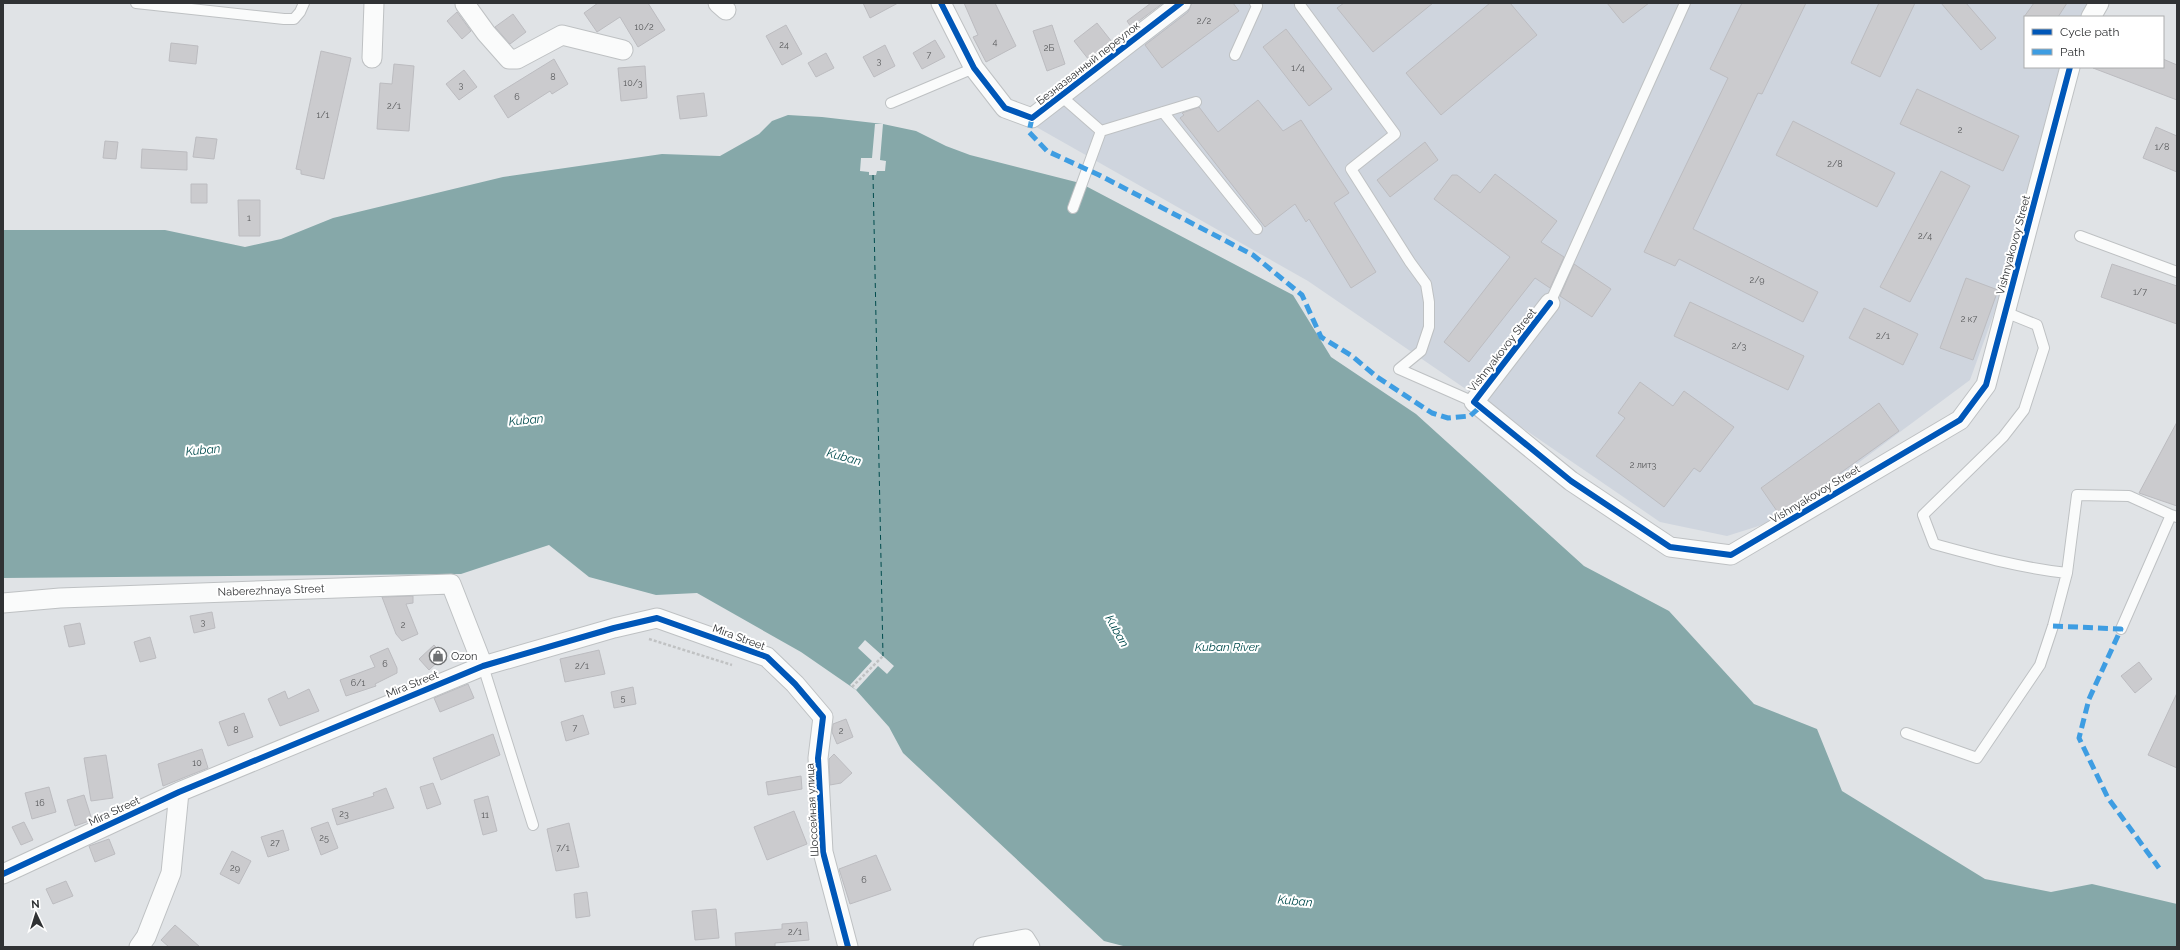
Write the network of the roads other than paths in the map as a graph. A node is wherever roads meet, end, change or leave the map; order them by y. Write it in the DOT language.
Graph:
graph roads {
  1 [pos="136,3"];
  2 [pos="304,3"];
  3 [pos="374,3"];
  4 [pos="465,3"];
  5 [pos="942,3"];
  6 [pos="1181,3"];
  7 [pos="1255,3"];
  8 [pos="1685,3"];
  9 [pos="2099,3"];
  10 [pos="1300,5"];
  11 [pos="2092,16"];
  12 [pos="623,50"];
  13 [pos="1235,55"];
  14 [pos="372,58"];
  15 [pos="974,68"];
  16 [pos="2070,68"];
  17 [pos="1061,96"];
  18 [pos="1196,102"];
  19 [pos="891,103"];
  20 [pos="1163,112"];
  21 [pos="1101,131"];
  22 [pos="1073,208"];
  23 [pos="1257,229"];
  24 [pos="2080,236"];
  25 [pos="2177,272"];
  26 [pos="1550,303"];
  27 [pos="2005,312"];
  28 [pos="1474,402"];
  29 [pos="2174,516"];
  30 [pos="2067,573"];
  31 [pos="3,603"];
  32 [pos="2120,629"];
  33 [pos="483,666"];
  34 [pos="823,717"];
  35 [pos="1906,733"];
  36 [pos="179,792"];
  37 [pos="533,826"];
  38 [pos="3,874"];
  39 [pos="1028,943"];
  40 [pos="139,947"];
  41 [pos="848,947"];
  42 [pos="982,947"];
  1 -- 2 [label="lane"];
  3 -- 14 [label="street"];
  4 -- 12 [label="street"];
  5 -- 15 [label="street, Безназванный переулок"];
  6 -- 17 [label="street, Безназванный переулок"];
  7 -- 13 [label="lane"];
  8 -- 26 [label="lane"];
  9 -- 11 [label="street"];
  10 -- 28 [label="lane"];
  15 -- 17 [label="street, Безназванный переулок"];
  15 -- 19 [label="lane"];
  16 -- 27 [label="street, Vishnyakovoy Street"];
  17 -- 21 [label="lane"];
  18 -- 20 [label="lane"];
  20 -- 21 [label="lane"];
  20 -- 23 [label="lane"];
  21 -- 22 [label="lane"];
  24 -- 25 [label="lane"];
  26 -- 28 [label="street, Vishnyakovoy Street"];
  27 -- 28 [label="street, Vishnyakovoy Street"];
  27 -- 30 [label="lane"];
  29 -- 30 [label="lane"];
  29 -- 32 [label="lane"];
  30 -- 35 [label="lane"];
  31 -- 33 [label="street, Naberezhnaya Street"];
  33 -- 34 [label="street, Mira Street"];
  33 -- 36 [label="street, Mira Street"];
  33 -- 37 [label="lane"];
  34 -- 41 [label="street, Шоссейная улица"];
  36 -- 38 [label="street, Mira Street"];
  36 -- 40 [label="street"];
  39 -- 42 [label="street"];
}
